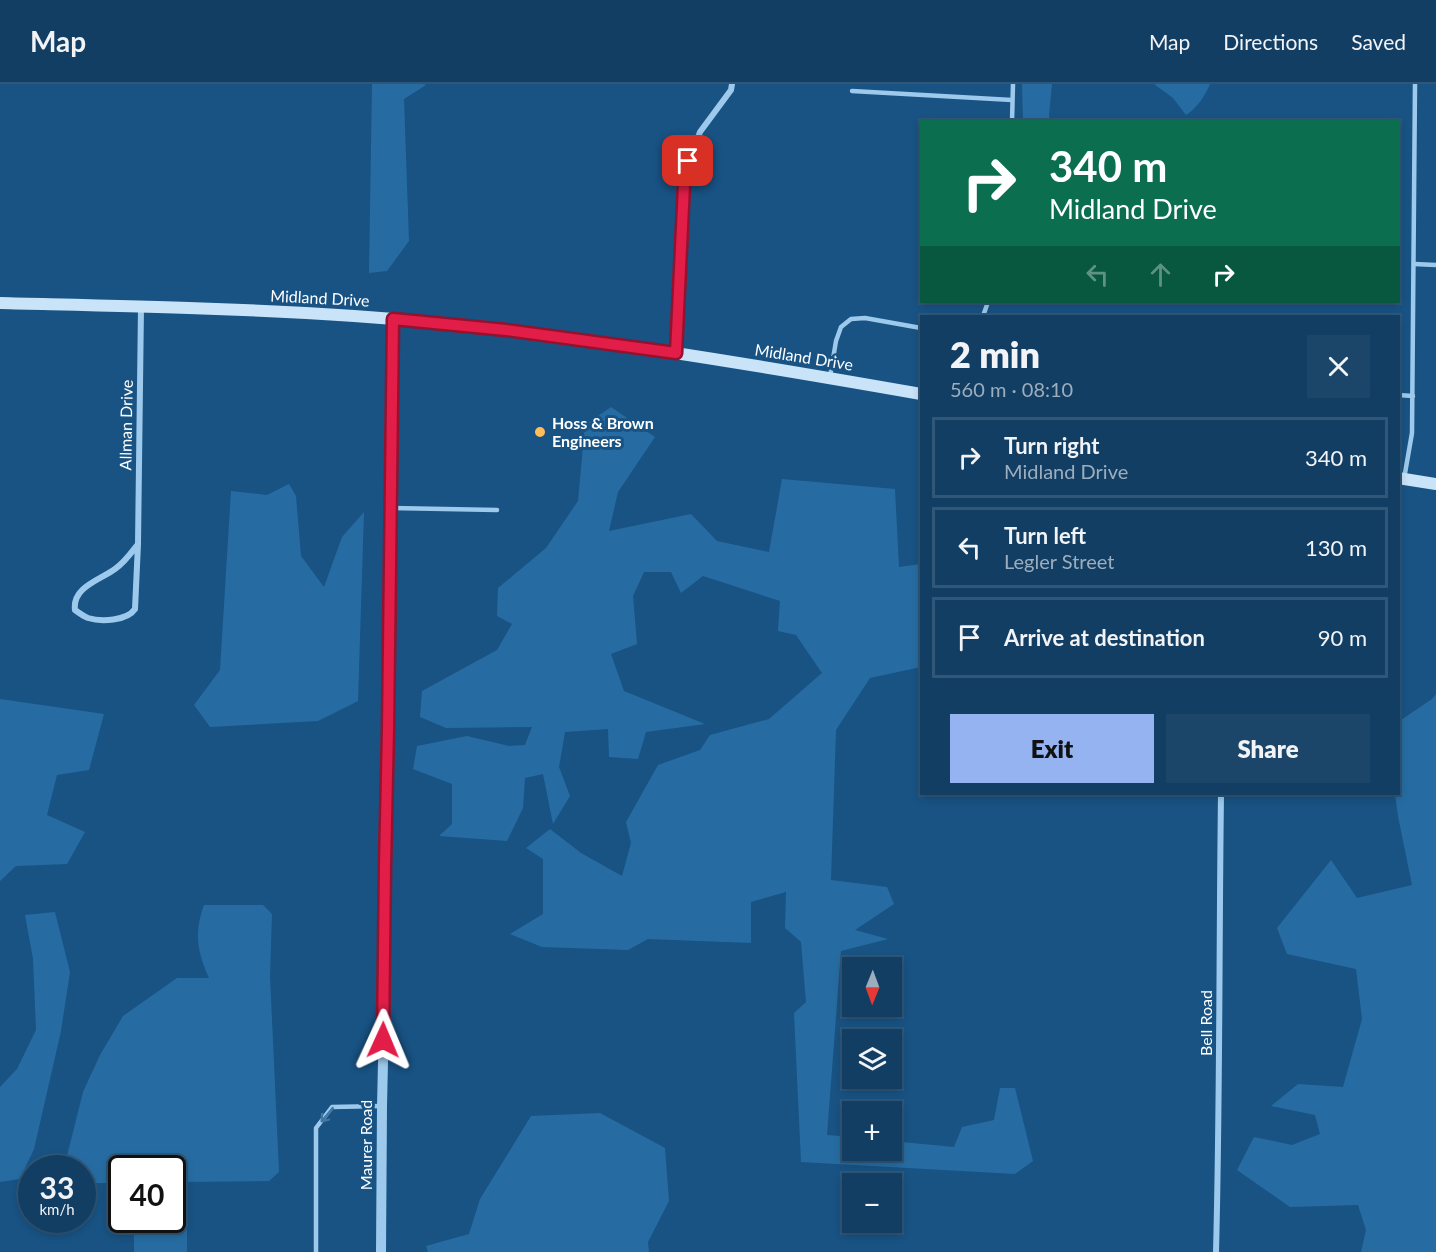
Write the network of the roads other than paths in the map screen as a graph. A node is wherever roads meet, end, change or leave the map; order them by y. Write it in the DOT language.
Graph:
graph roads {
  1 [pos="732,84"];
  2 [pos="1013,84"];
  3 [pos="1415,84"];
  4 [pos="852,91"];
  5 [pos="1012,100"];
  6 [pos="1012,120"];
  7 [pos="1414,264"];
  8 [pos="1436,265"];
  9 [pos="0,303"];
  10 [pos="141,307"];
  11 [pos="393,319"];
  12 [pos="920,328"];
  13 [pos="676,353"];
  14 [pos="830,378"];
  15 [pos="920,394"];
  16 [pos="1400,395"];
  17 [pos="1413,396"];
  18 [pos="1401,478"];
  19 [pos="1436,484"];
  20 [pos="391,508"];
  21 [pos="497,510"];
  22 [pos="138,544"];
  23 [pos="1221,795"];
  24 [pos="381,1106"];
  25 [pos="316,1252"];
  26 [pos="381,1252"];
  27 [pos="1216,1252"];
  1 -- 13 [label="street"];
  2 -- 5 [label="lane"];
  3 -- 7 [label="lane"];
  4 -- 5 [label="lane"];
  5 -- 6 [label="lane"];
  7 -- 8 [label="lane"];
  7 -- 17 [label="lane"];
  9 -- 10 [label="main road, Midland Drive"];
  10 -- 11 [label="main road, Midland Drive"];
  10 -- 22 [label="street, Allman Drive"];
  11 -- 13 [label="main road, Midland Drive"];
  11 -- 20 [label="street, Maurer Road"];
  12 -- 14 [label="lane"];
  13 -- 14 [label="main road, Midland Drive"];
  14 -- 15 [label="main road, Midland Drive"];
  16 -- 17 [label="lane"];
  17 -- 18 [label="lane"];
  18 -- 19 [label="main road"];
  20 -- 21 [label="lane"];
  20 -- 24 [label="street, Maurer Road"];
  22 -- 22 [label="street, Allman Drive"];
  23 -- 27 [label="street, Bell Road"];
  24 -- 25 [label="lane, one-way"];
  24 -- 26 [label="street, Maurer Road"];
}
